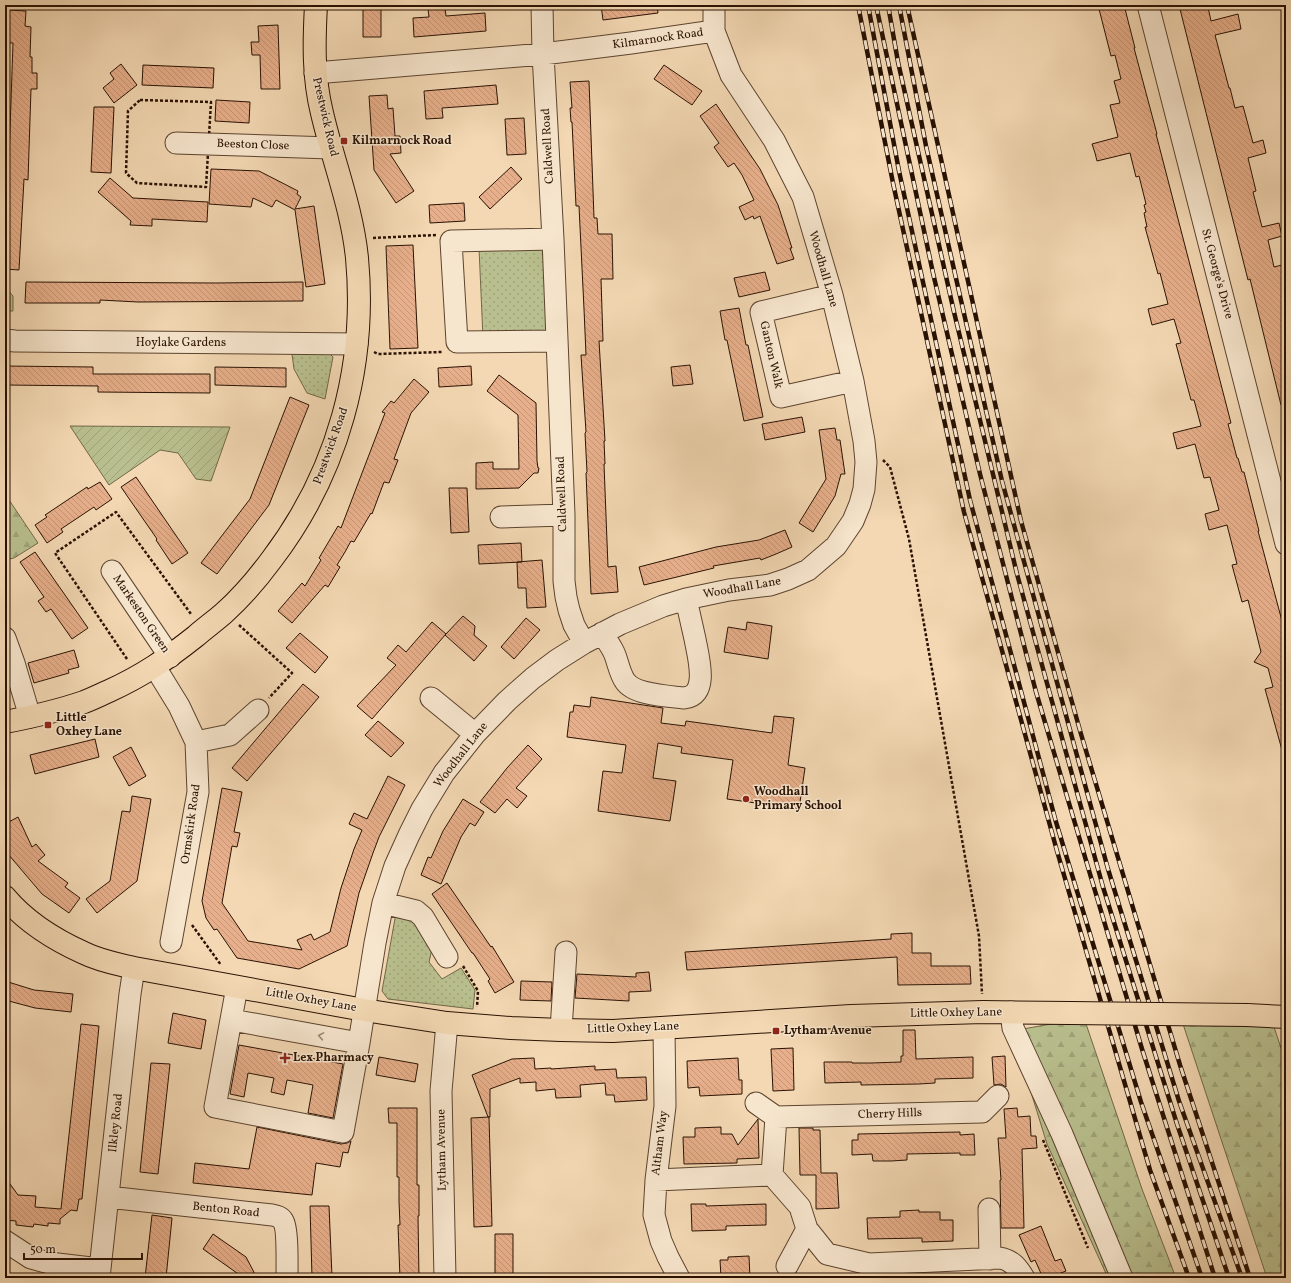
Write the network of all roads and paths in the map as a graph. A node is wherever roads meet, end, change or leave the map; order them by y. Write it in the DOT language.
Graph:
graph roads {
  1 [pos="316,5"];
  2 [pos="542,5"];
  3 [pos="714,5"];
  4 [pos="1148,5"];
  5 [pos="714,31"];
  6 [pos="543,54"];
  7 [pos="315,73"];
  8 [pos="176,143"];
  9 [pos="331,148"];
  10 [pos="354,239"];
  11 [pos="553,239"];
  12 [pos="451,241"];
  13 [pos="832,295"];
  14 [pos="5,340"];
  15 [pos="557,341"];
  16 [pos="457,342"];
  17 [pos="357,344"];
  18 [pos="853,381"];
  19 [pos="864,441"];
  20 [pos="564,515"];
  21 [pos="501,517"];
  22 [pos="1286,544"];
  23 [pos="112,571"];
  24 [pos="686,599"];
  25 [pos="225,612"];
  26 [pos="602,633"];
  27 [pos="5,638"];
  28 [pos="584,643"];
  29 [pos="162,662"];
  30 [pos="431,698"];
  31 [pos="258,710"];
  32 [pos="30,717"];
  33 [pos="5,722"];
  34 [pos="475,734"];
  35 [pos="196,742"];
  36 [pos="5,898"];
  37 [pos="383,903"];
  38 [pos="176,914"];
  39 [pos="171,942"];
  40 [pos="566,952"];
  41 [pos="447,957"];
  42 [pos="134,968"];
  43 [pos="228,985"];
  44 [pos="364,1010"];
  45 [pos="983,1012"];
  46 [pos="1011,1012"];
  47 [pos="476,1013"];
  48 [pos="1286,1017"];
  49 [pos="232,1020"];
  50 [pos="447,1023"];
  51 [pos="664,1028"];
  52 [pos="561,1030"];
  53 [pos="359,1043"];
  54 [pos="998,1096"];
  55 [pos="756,1103"];
  56 [pos="776,1118"];
  57 [pos="772,1175"];
  58 [pos="656,1180"];
  59 [pos="108,1197"];
  60 [pos="989,1210"];
  61 [pos="807,1229"];
  62 [pos="5,1241"];
  63 [pos="995,1258"];
  64 [pos="787,1266"];
  65 [pos="100,1274"];
  66 [pos="287,1278"];
  67 [pos="445,1278"];
  68 [pos="679,1278"];
  69 [pos="1024,1278"];
  70 [pos="1122,1278"];
  1 -- 7 [label="main road, Prestwick Road"];
  2 -- 6 [label="street, Caldwell Road"];
  3 -- 5 [label="street, Woodhall Lane"];
  4 -- 22 [label="street, St. George's Drive"];
  5 -- 6 [label="street, Kilmarnock Road"];
  5 -- 13 [label="street, Woodhall Lane"];
  6 -- 7 [label="street, Kilmarnock Road"];
  6 -- 11 [label="street, Caldwell Road"];
  7 -- 9 [label="main road, Prestwick Road"];
  8 -- 9 [label="street, Beeston Close"];
  9 -- 10 [label="main road, Prestwick Road"];
  10 -- 12 [label="path"];
  10 -- 17 [label="main road, Prestwick Road"];
  11 -- 12 [label="street"];
  11 -- 15 [label="street, Caldwell Road"];
  12 -- 16 [label="street"];
  13 -- 18 [label="street, Woodhall Lane"];
  13 -- 18 [label="street, Ganton Walk"];
  14 -- 17 [label="street, Hoylake Gardens"];
  15 -- 16 [label="street"];
  15 -- 20 [label="street, Caldwell Road"];
  16 -- 17 [label="path"];
  17 -- 25 [label="main road, Prestwick Road"];
  18 -- 19 [label="street, Woodhall Lane"];
  19 -- 24 [label="street, Woodhall Lane"];
  19 -- 45 [label="path"];
  20 -- 21 [label="street"];
  20 -- 28 [label="street, Caldwell Road"];
  23 -- 29 [label="street, Markeston Green"];
  24 -- 26 [label="street, Woodhall Lane"];
  24 -- 26 [label="street"];
  25 -- 29 [label="main road, Prestwick Road"];
  25 -- 31 [label="path"];
  26 -- 28 [label="street, Woodhall Lane"];
  27 -- 32 [label="street"];
  28 -- 34 [label="street, Woodhall Lane"];
  29 -- 32 [label="main road, Prestwick Road"];
  29 -- 35 [label="street, Ormskirk Road"];
  30 -- 34 [label="street"];
  31 -- 35 [label="street"];
  32 -- 33 [label="main road, Prestwick Road"];
  34 -- 37 [label="street, Woodhall Lane"];
  35 -- 38 [label="street, Ormskirk Road"];
  36 -- 42 [label="main road, Little Oxhey Lane"];
  37 -- 41 [label="street"];
  37 -- 44 [label="street, Woodhall Lane"];
  38 -- 39 [label="street, Ormskirk Road"];
  38 -- 43 [label="path"];
  40 -- 52 [label="street"];
  41 -- 47 [label="path"];
  42 -- 43 [label="main road, Little Oxhey Lane"];
  42 -- 59 [label="street, Ilkley Road"];
  43 -- 44 [label="main road, Little Oxhey Lane"];
  43 -- 49 [label="street"];
  44 -- 50 [label="main road, Little Oxhey Lane"];
  44 -- 53 [label="street, Woodhall Lane"];
  45 -- 46 [label="main road, Little Oxhey Lane"];
  45 -- 51 [label="main road, Little Oxhey Lane"];
  46 -- 48 [label="main road, Little Oxhey Lane, bridge"];
  46 -- 70 [label="street"];
  53 -- 49 [label="street, one-way"];
  49 -- 53 [label="street, Woodhall Lane"];
  50 -- 52 [label="main road, Little Oxhey Lane"];
  50 -- 67 [label="street, Lytham Avenue"];
  51 -- 52 [label="main road, Little Oxhey Lane"];
  51 -- 58 [label="street, Altham Way"];
  54 -- 56 [label="street, Cherry Hills"];
  55 -- 56 [label="street"];
  56 -- 57 [label="street"];
  57 -- 58 [label="street"];
  57 -- 61 [label="street"];
  58 -- 68 [label="street, Altham Way"];
  59 -- 65 [label="street, Ilkley Road"];
  59 -- 66 [label="street, Benton Road"];
  60 -- 63 [label="street"];
  61 -- 63 [label="street"];
  61 -- 64 [label="street"];
  62 -- 65 [label="street"];
  63 -- 69 [label="street"];
}
